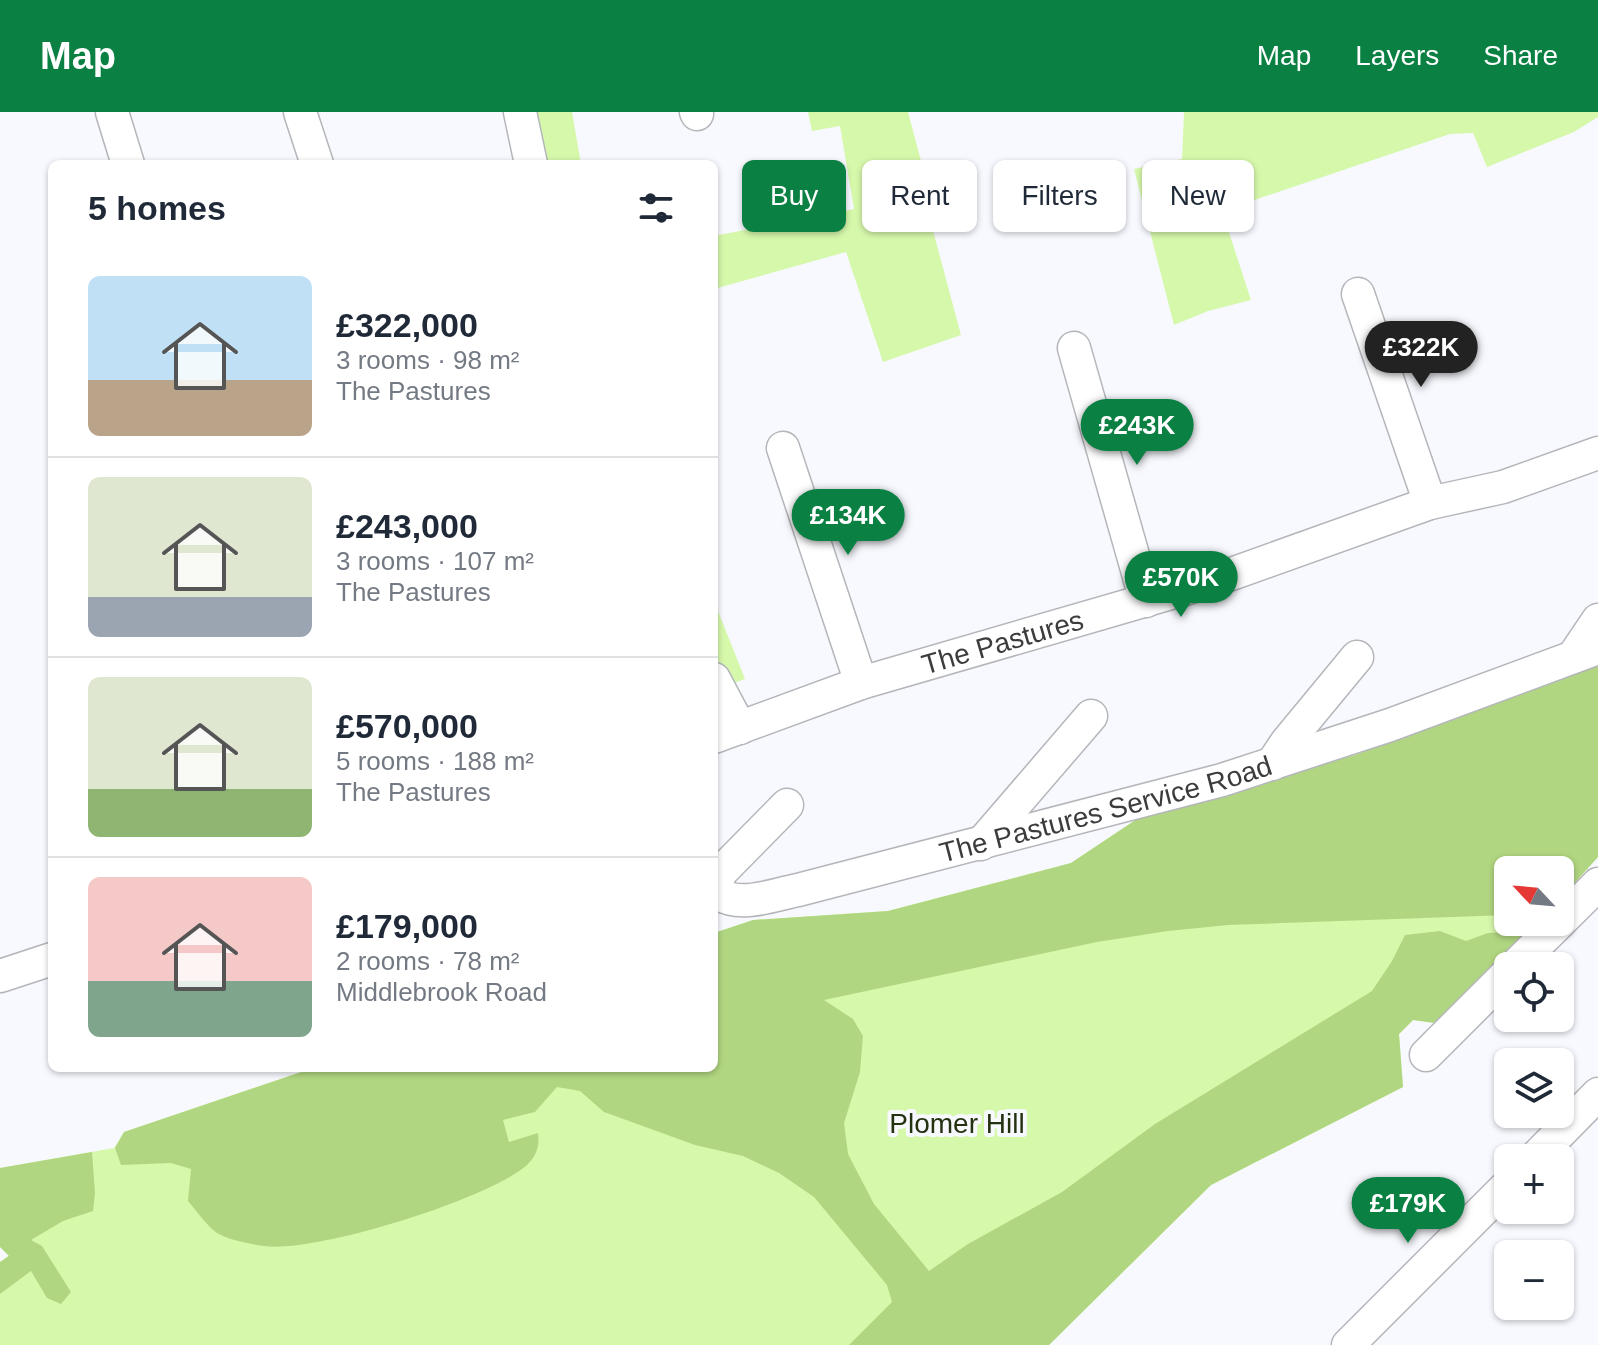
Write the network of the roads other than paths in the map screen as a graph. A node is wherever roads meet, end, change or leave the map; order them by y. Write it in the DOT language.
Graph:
graph roads {
  1 [pos="112,112"];
  2 [pos="300,112"];
  3 [pos="520,112"];
  4 [pos="127,160"];
  5 [pos="316,160"];
  6 [pos="530,160"];
  7 [pos="1358,294"];
  8 [pos="1074,348"];
  9 [pos="783,448"];
  10 [pos="1598,453"];
  11 [pos="1430,503"];
  12 [pos="1146,601"];
  13 [pos="1598,620"];
  14 [pos="1585,652"];
  15 [pos="1357,657"];
  16 [pos="861,683"];
  17 [pos="718,695"];
  18 [pos="1091,716"];
  19 [pos="727,732"];
  20 [pos="1272,764"];
  21 [pos="787,805"];
  22 [pos="981,844"];
  23 [pos="718,878"];
  24 [pos="1598,884"];
  25 [pos="718,894"];
  26 [pos="1574,908"];
  27 [pos="1546,936"];
  28 [pos="1529,952"];
  29 [pos="48,960"];
  30 [pos="0,976"];
  31 [pos="1494,987"];
  32 [pos="1426,1055"];
  33 [pos="1598,1094"];
  34 [pos="1549,1144"];
  35 [pos="1494,1199"];
  36 [pos="1348,1345"];
  1 -- 4 [label="street"];
  2 -- 5 [label="street"];
  3 -- 6 [label="street"];
  7 -- 11 [label="street"];
  8 -- 12 [label="street"];
  9 -- 16 [label="street"];
  10 -- 11 [label="street, The Pastures"];
  11 -- 12 [label="street, The Pastures"];
  12 -- 16 [label="street, The Pastures"];
  13 -- 14 [label="street"];
  14 -- 20 [label="street, The Pastures Service Road"];
  15 -- 20 [label="street"];
  16 -- 19 [label="street, The Pastures"];
  17 -- 19 [label="street"];
  18 -- 22 [label="street"];
  20 -- 22 [label="street, The Pastures Service Road"];
  21 -- 23 [label="street, The Pastures Service Road"];
  22 -- 25 [label="street, The Pastures Service Road"];
  24 -- 26 [label="street"];
  27 -- 28 [label="street"];
  29 -- 30 [label="street"];
  31 -- 32 [label="street"];
  33 -- 34 [label="street"];
  35 -- 36 [label="street"];
}
